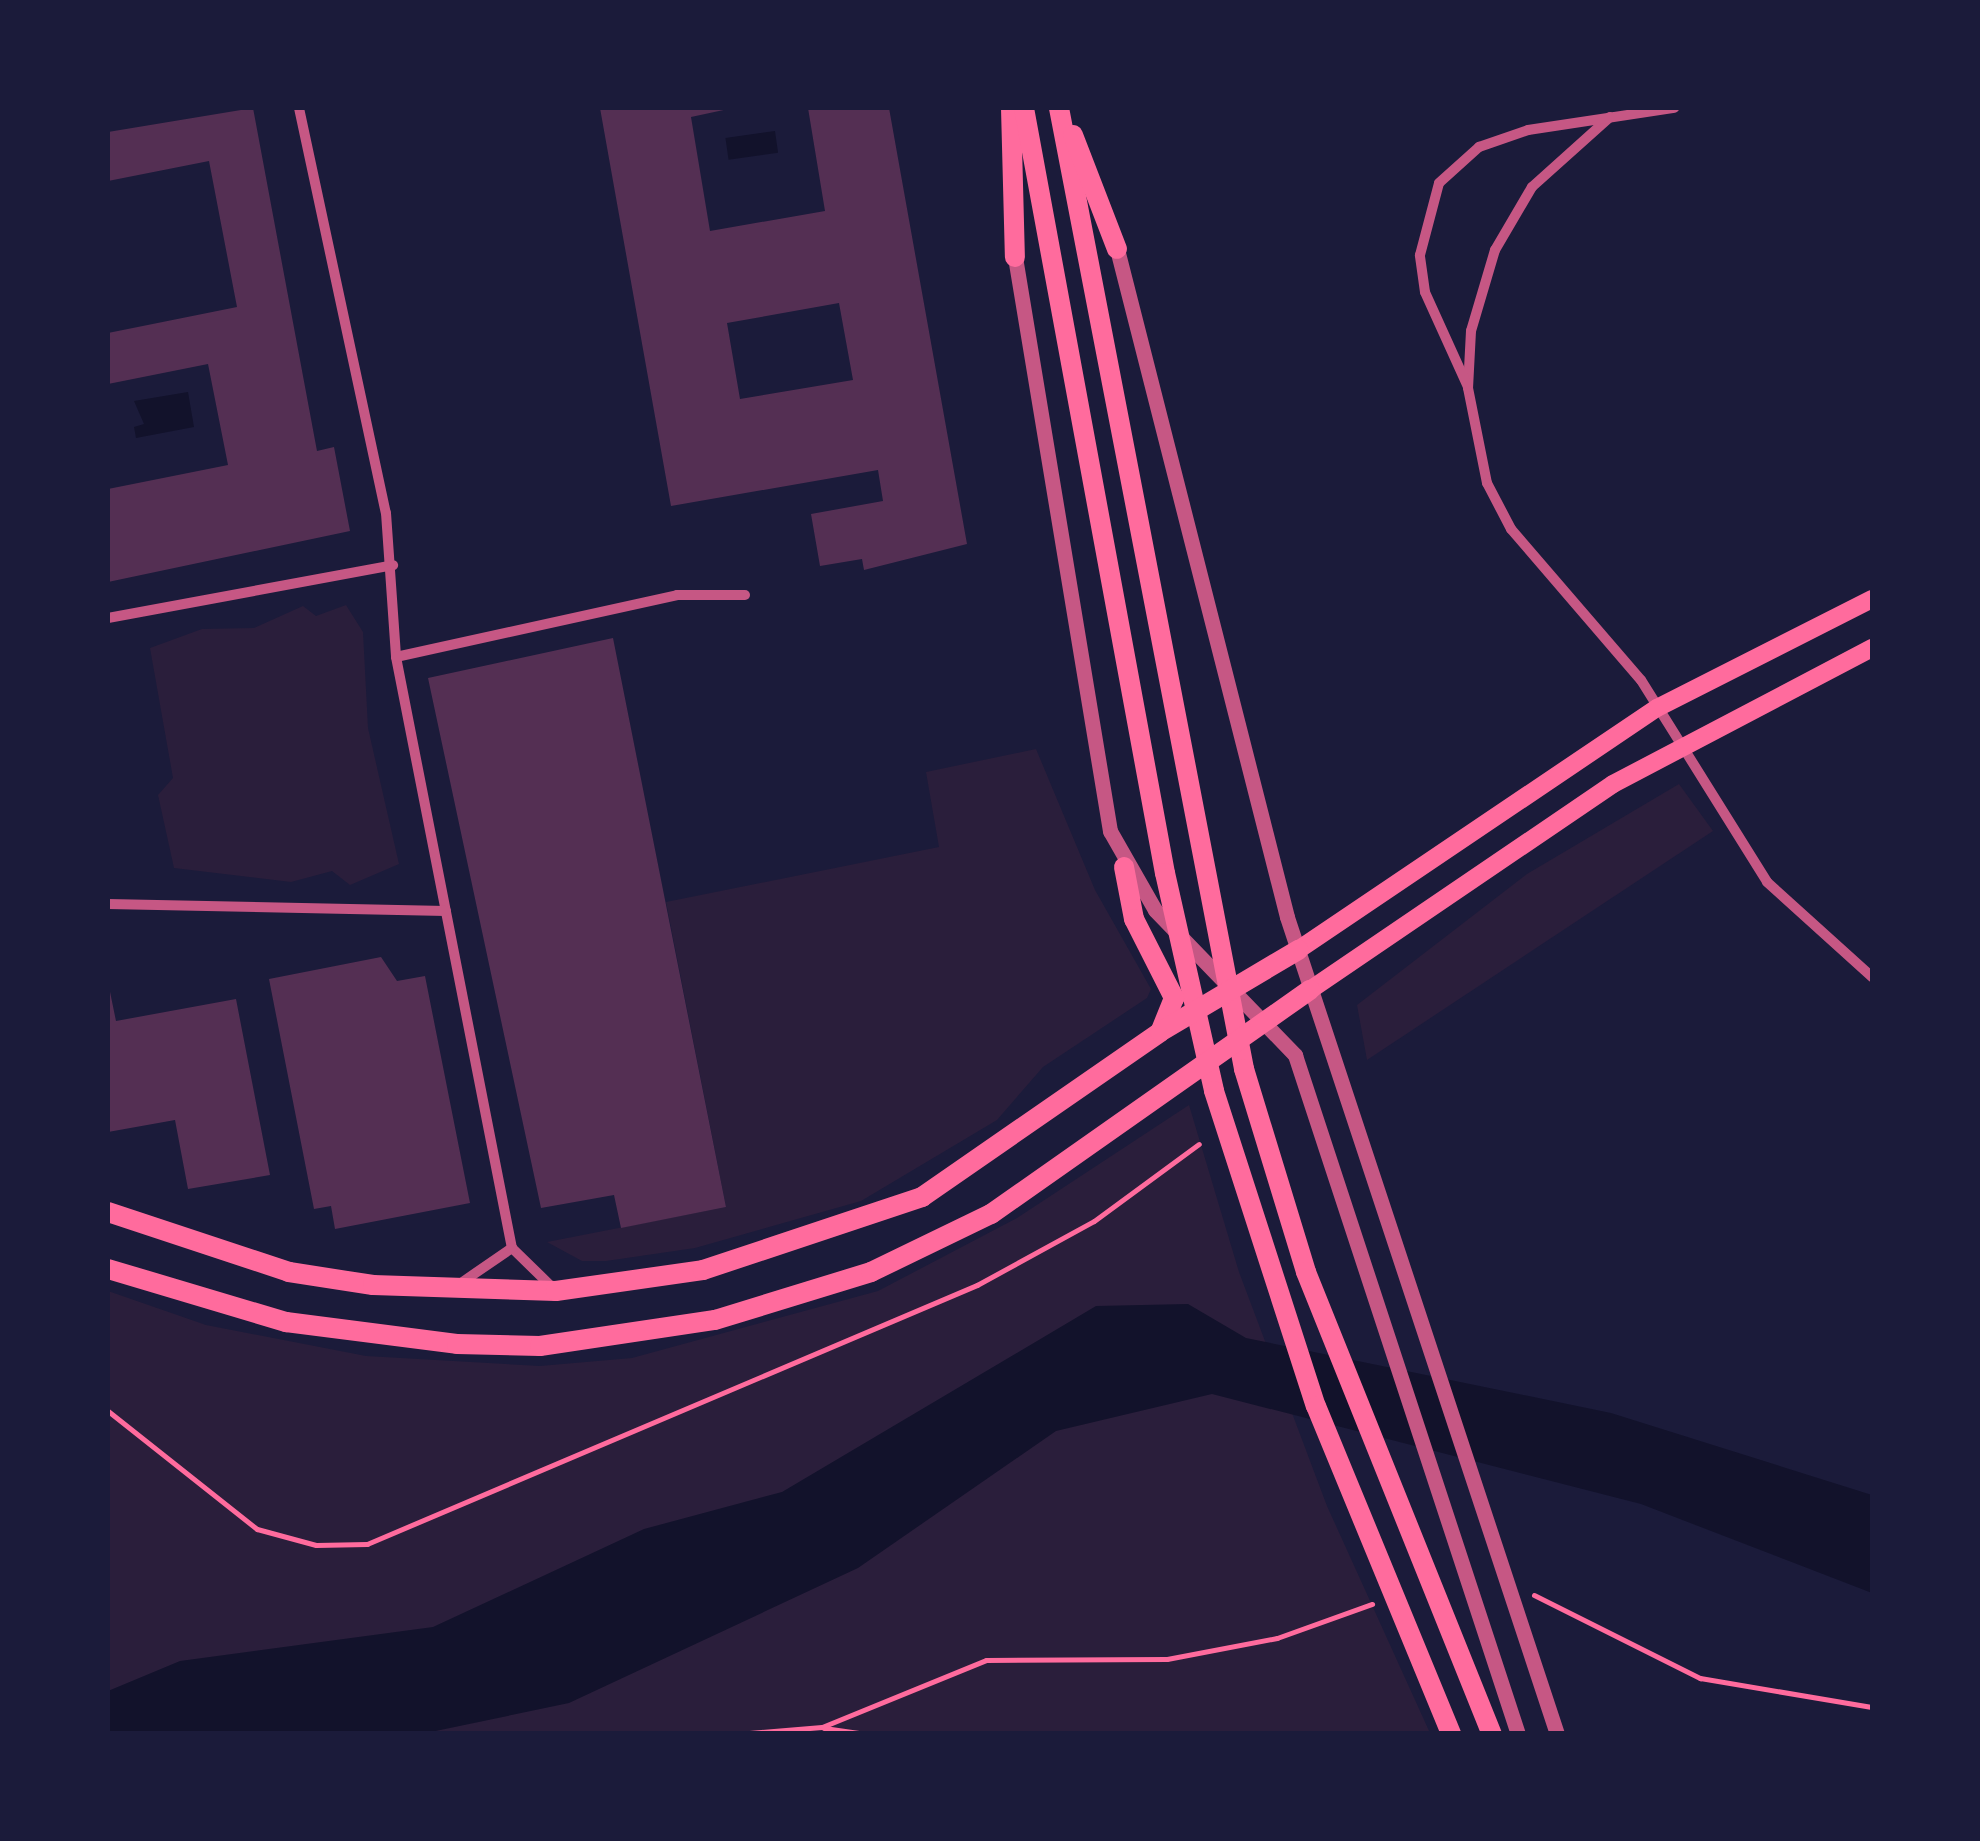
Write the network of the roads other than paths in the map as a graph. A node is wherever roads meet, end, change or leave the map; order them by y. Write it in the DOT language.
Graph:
graph roads {
  1 [pos="299,108"];
  2 [pos="1012,108"];
  3 [pos="1024,108"];
  4 [pos="1060,108"];
  5 [pos="1674,108"];
  6 [pos="1610,117"];
  7 [pos="1117,249"];
  8 [pos="1016,257"];
  9 [pos="1468,388"];
  10 [pos="394,565"];
  11 [pos="745,595"];
  12 [pos="1872,599"];
  13 [pos="108,618"];
  14 [pos="1872,648"];
  15 [pos="396,657"];
  16 [pos="1657,708"];
  17 [pos="1680,746"];
  18 [pos="1124,867"];
  19 [pos="108,904"];
  20 [pos="446,911"];
  21 [pos="1298,950"];
  22 [pos="1872,977"];
  23 [pos="1235,987"];
  24 [pos="1310,990"];
  25 [pos="1268,1020"];
  26 [pos="1160,1032"];
  27 [pos="108,1212"];
  28 [pos="512,1248"];
  29 [pos="108,1269"];
  30 [pos="436,1291"];
  31 [pos="556,1291"];
  32 [pos="1451,1734"];
  33 [pos="1492,1734"];
  34 [pos="1518,1734"];
  35 [pos="1558,1734"];
  1 -- 10 [label="street"];
  2 -- 8 [label="main road"];
  3 -- 32 [label="main road"];
  4 -- 7 [label="main road"];
  4 -- 33 [label="main road"];
  5 -- 6 [label="street"];
  6 -- 9 [label="street"];
  6 -- 9 [label="street"];
  7 -- 21 [label="street"];
  8 -- 18 [label="street"];
  9 -- 16 [label="street"];
  10 -- 13 [label="street"];
  10 -- 15 [label="street"];
  11 -- 15 [label="street"];
  12 -- 16 [label="main road"];
  14 -- 17 [label="main road"];
  15 -- 20 [label="street"];
  16 -- 17 [label="street"];
  16 -- 21 [label="main road"];
  17 -- 22 [label="street"];
  17 -- 24 [label="main road"];
  18 -- 23 [label="street"];
  18 -- 26 [label="main road"];
  19 -- 20 [label="street"];
  20 -- 28 [label="street"];
  21 -- 23 [label="main road"];
  21 -- 24 [label="street"];
  23 -- 25 [label="street"];
  23 -- 26 [label="main road"];
  24 -- 25 [label="main road"];
  24 -- 35 [label="street"];
  25 -- 29 [label="main road"];
  25 -- 34 [label="street"];
  26 -- 31 [label="main road"];
  27 -- 30 [label="main road"];
  28 -- 30 [label="street"];
  28 -- 31 [label="street"];
  30 -- 31 [label="main road"];
}
